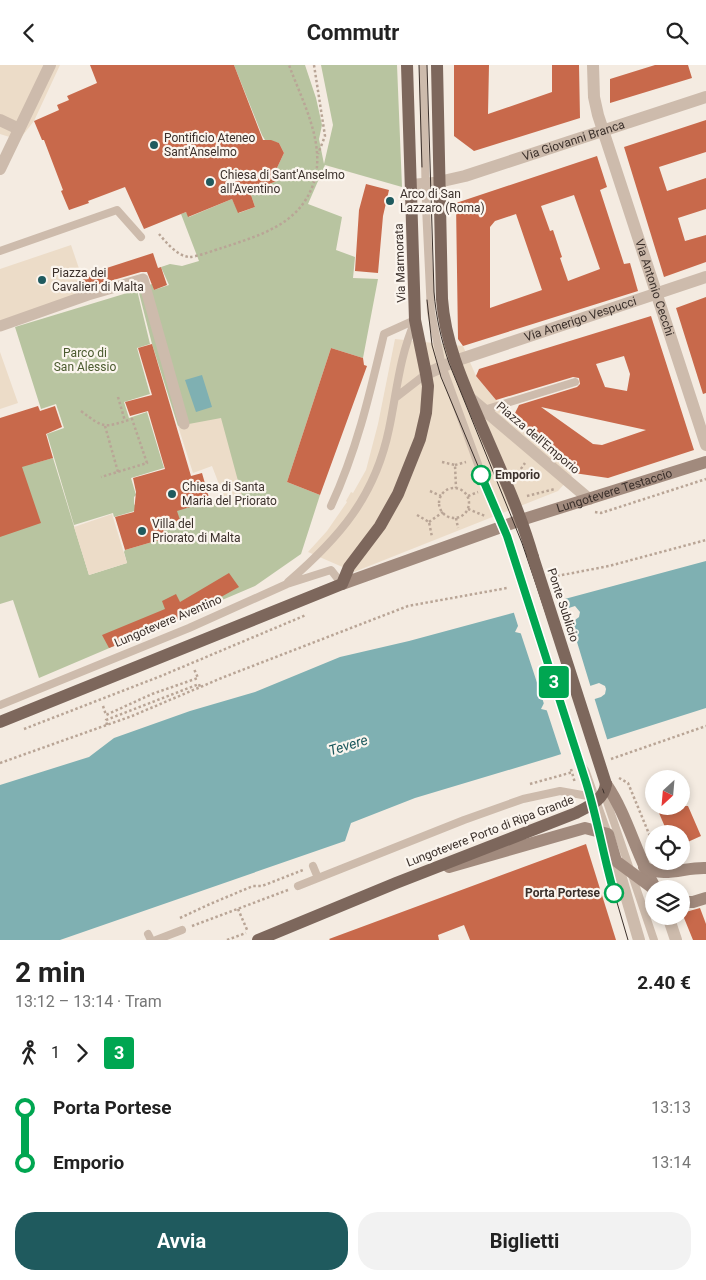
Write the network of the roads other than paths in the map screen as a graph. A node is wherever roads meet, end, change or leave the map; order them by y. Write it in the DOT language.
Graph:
graph roads {
  1 [pos="50,65"];
  2 [pos="407,65"];
  3 [pos="423,65"];
  4 [pos="437,65"];
  5 [pos="593,65"];
  6 [pos="706,97"];
  7 [pos="0,120"];
  8 [pos="19,129"];
  9 [pos="603,130"];
  10 [pos="0,169"];
  11 [pos="439,182"];
  12 [pos="426,184"];
  13 [pos="411,185"];
  14 [pos="141,237"];
  15 [pos="0,251"];
  16 [pos="706,277"];
  17 [pos="656,294"];
  18 [pos="415,320"];
  19 [pos="0,326"];
  20 [pos="441,333"];
  21 [pos="455,361"];
  22 [pos="442,366"];
  23 [pos="426,374"];
  24 [pos="575,382"];
  25 [pos="395,398"];
  26 [pos="470,398"];
  27 [pos="484,410"];
  28 [pos="184,424"];
  29 [pos="706,445"];
  30 [pos="706,462"];
  31 [pos="589,499"];
  32 [pos="331,506"];
  33 [pos="503,526"];
  34 [pos="523,526"];
  35 [pos="287,583"];
  36 [pos="342,584"];
  37 [pos="0,705"];
  38 [pos="0,722"];
  39 [pos="603,795"];
  40 [pos="608,834"];
  41 [pos="616,861"];
  42 [pos="313,866"];
  43 [pos="644,867"];
  44 [pos="706,868"];
  45 [pos="631,873"];
  46 [pos="318,878"];
  47 [pos="650,880"];
  48 [pos="645,882"];
  49 [pos="396,883"];
  50 [pos="298,886"];
  51 [pos="671,925"];
  52 [pos="182,931"];
  53 [pos="253,936"];
  54 [pos="156,940"];
  55 [pos="639,940"];
  56 [pos="654,940"];
  57 [pos="676,940"];
  1 -- 8 [label="street"];
  2 -- 13 [label="main road, Via Marmorata"];
  3 -- 12 [label="lane"];
  4 -- 11 [label="main road"];
  5 -- 9 [label="street, Via Antonio Cecchi"];
  6 -- 9 [label="street, Via Giovanni Branca"];
  7 -- 8 [label="street"];
  8 -- 10 [label="street"];
  9 -- 11 [label="street, Via Giovanni Branca"];
  9 -- 17 [label="street, Via Antonio Cecchi"];
  11 -- 12 [label="street"];
  11 -- 20 [label="main road"];
  12 -- 13 [label="street"];
  12 -- 20 [label="lane"];
  13 -- 18 [label="main road, Via Marmorata"];
  14 -- 15 [label="lane"];
  16 -- 17 [label="street, Via Amerigo Vespucci"];
  17 -- 21 [label="street, Via Amerigo Vespucci"];
  17 -- 29 [label="street, Via Antonio Cecchi"];
  18 -- 23 [label="main road, Via Marmorata"];
  18 -- 25 [label="lane"];
  18 -- 32 [label="lane"];
  19 -- 28 [label="street"];
  20 -- 21 [label="main road, Piazza dell'Emporio"];
  20 -- 22 [label="lane"];
  21 -- 22 [label="street"];
  21 -- 26 [label="main road, Piazza dell'Emporio"];
  22 -- 23 [label="street"];
  22 -- 33 [label="lane"];
  23 -- 25 [label="lane"];
  23 -- 36 [label="main road"];
  24 -- 27 [label="lane"];
  25 -- 35 [label="lane"];
  26 -- 27 [label="street, Piazza dell'Emporio"];
  26 -- 34 [label="main road, Piazza dell'Emporio"];
  27 -- 31 [label="street, Piazza dell'Emporio"];
  30 -- 31 [label="main road, Lungotevere Testaccio"];
  31 -- 34 [label="main road, Lungotevere Testaccio"];
  33 -- 34 [label="main road"];
  33 -- 36 [label="main road"];
  33 -- 39 [label="lane, bridge"];
  34 -- 39 [label="main road, Ponte Sublicio, bridge"];
  35 -- 36 [label="lane, Lungotevere Aventino"];
  35 -- 37 [label="lane, Lungotevere Aventino"];
  36 -- 38 [label="main road"];
  39 -- 40 [label="lane"];
  39 -- 43 [label="main road"];
  39 -- 45 [label="lane"];
  39 -- 46 [label="lane"];
  39 -- 49 [label="main road, Lungotevere Porto di Ripa Grande"];
  40 -- 41 [label="main road"];
  40 -- 49 [label="main road, Lungotevere Porto di Ripa Grande"];
  41 -- 45 [label="main road"];
  41 -- 55 [label="street"];
  42 -- 46 [label="lane"];
  43 -- 44 [label="main road"];
  43 -- 47 [label="main road"];
  45 -- 48 [label="main road"];
  45 -- 56 [label="lane"];
  46 -- 50 [label="lane"];
  49 -- 53 [label="main road, Lungotevere Porto di Ripa Grande"];
  51 -- 57 [label="street"];
  52 -- 54 [label="lane"];
}
